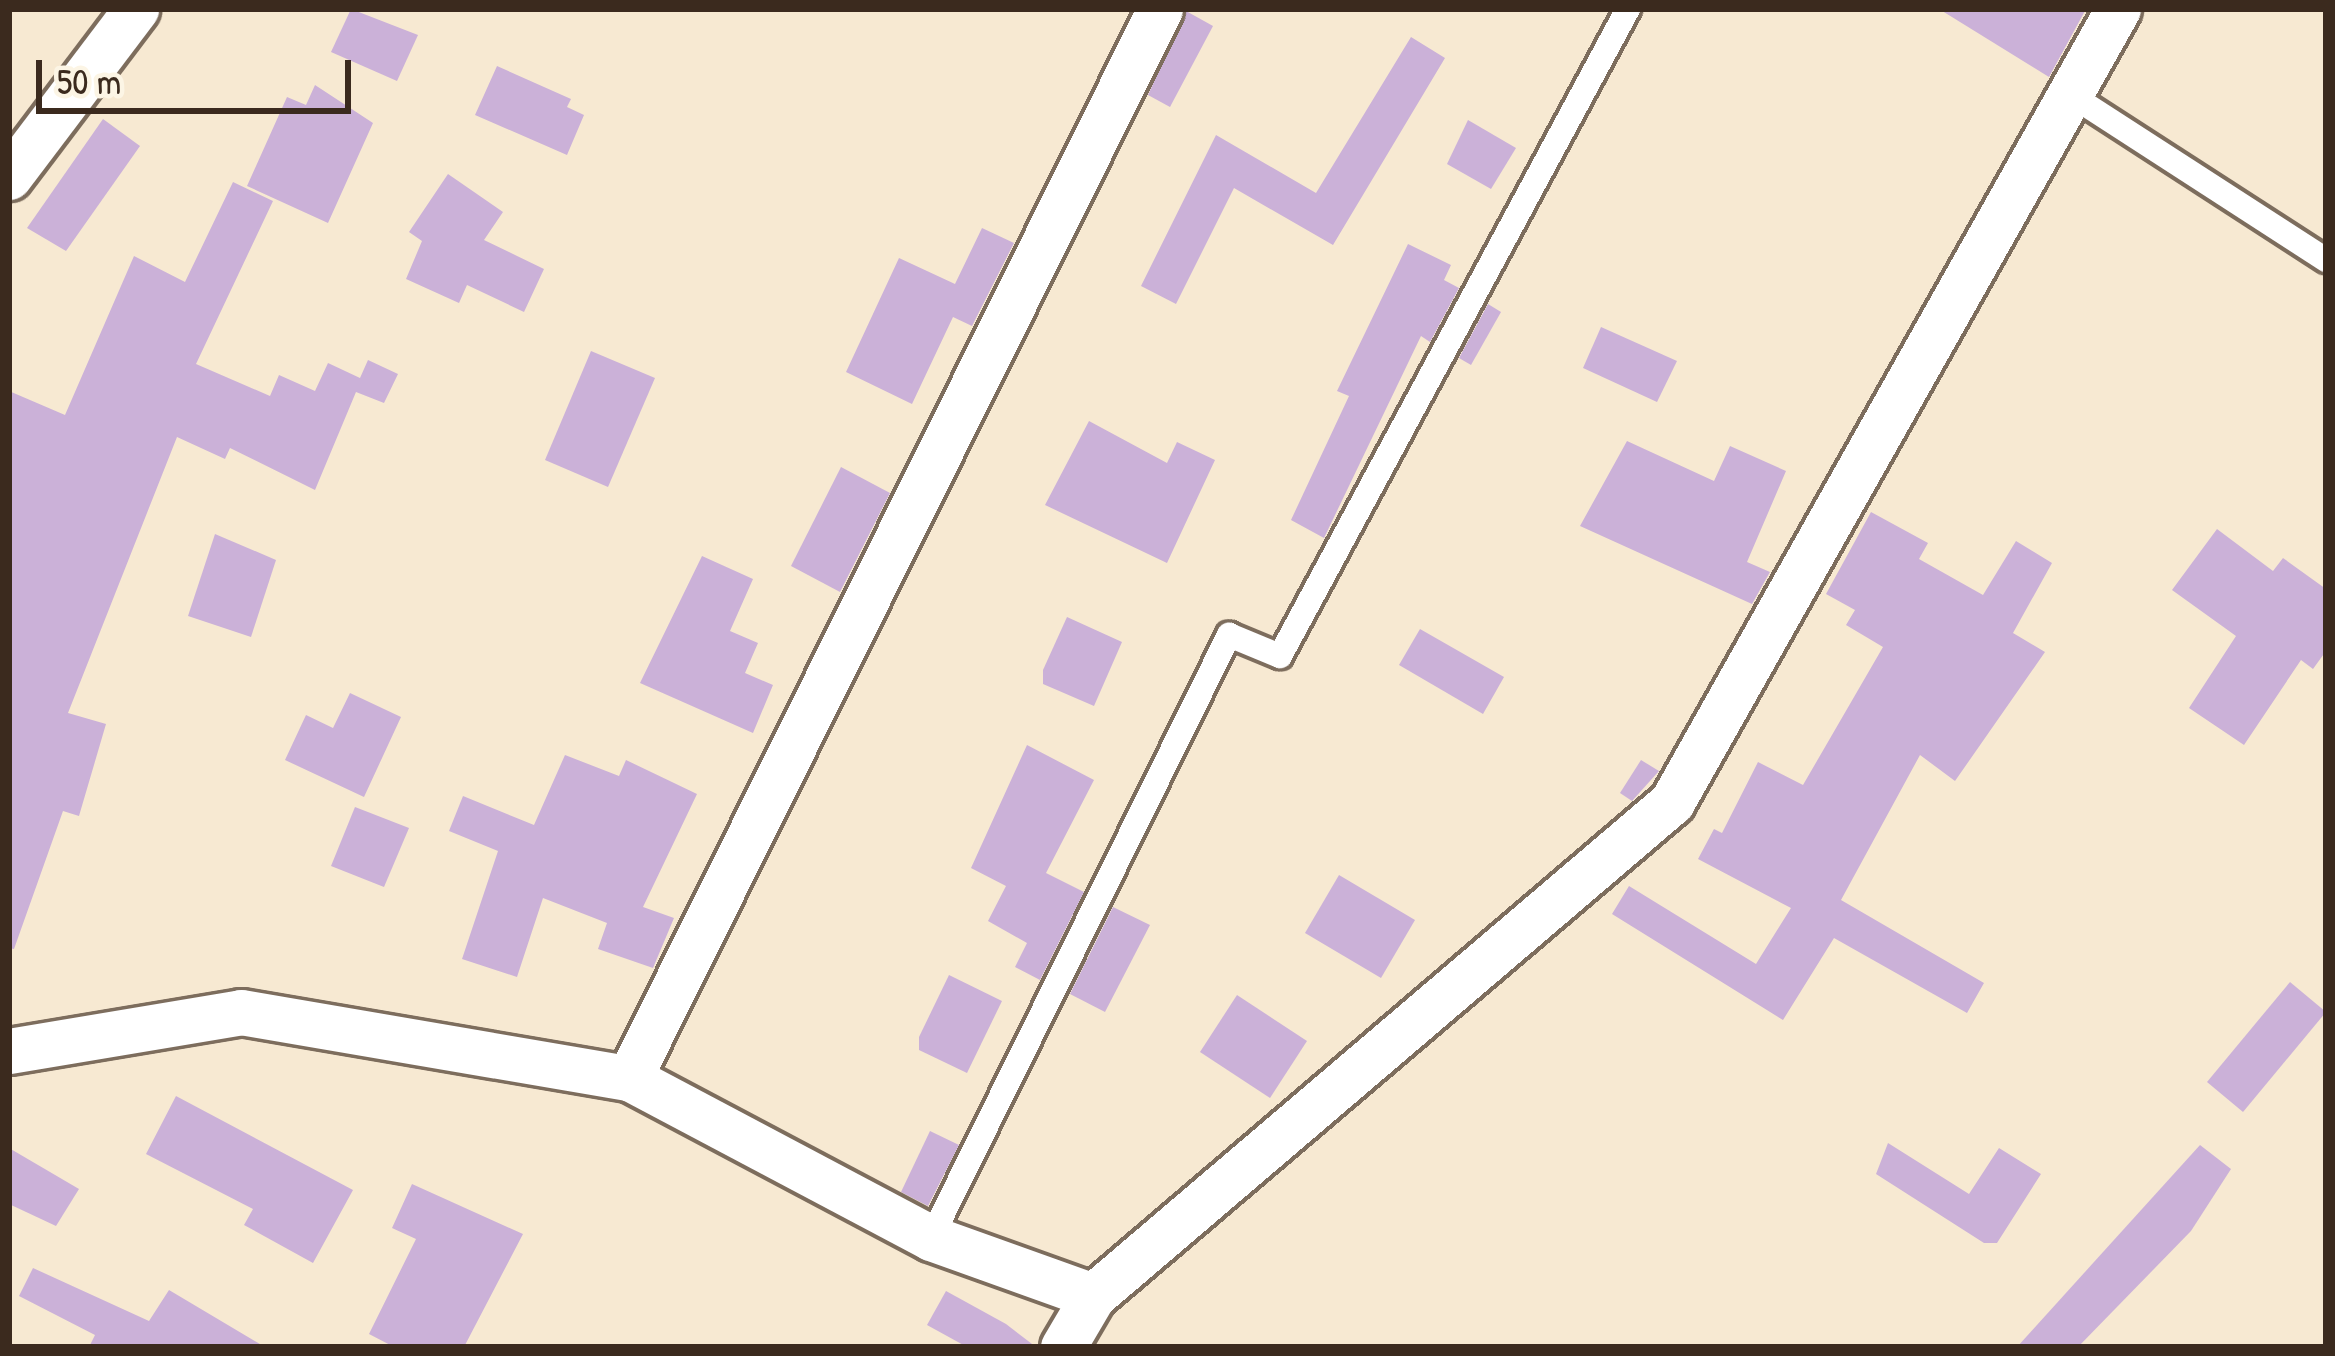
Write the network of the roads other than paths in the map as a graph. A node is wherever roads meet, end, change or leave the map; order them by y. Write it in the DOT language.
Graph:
graph roads {
  1 [pos="136,9"];
  2 [pos="1160,9"];
  3 [pos="1628,9"];
  4 [pos="2118,9"];
  5 [pos="2071,95"];
  6 [pos="9,176"];
  7 [pos="2326,260"];
  8 [pos="9,1051"];
  9 [pos="629,1078"];
  10 [pos="932,1238"];
  11 [pos="1093,1296"];
  12 [pos="1063,1347"];
  1 -- 6 [label="street"];
  2 -- 9 [label="street"];
  3 -- 10 [label="lane"];
  4 -- 5 [label="street"];
  5 -- 7 [label="lane"];
  5 -- 11 [label="street"];
  8 -- 9 [label="street"];
  9 -- 10 [label="street"];
  10 -- 11 [label="street"];
  11 -- 12 [label="street"];
}
